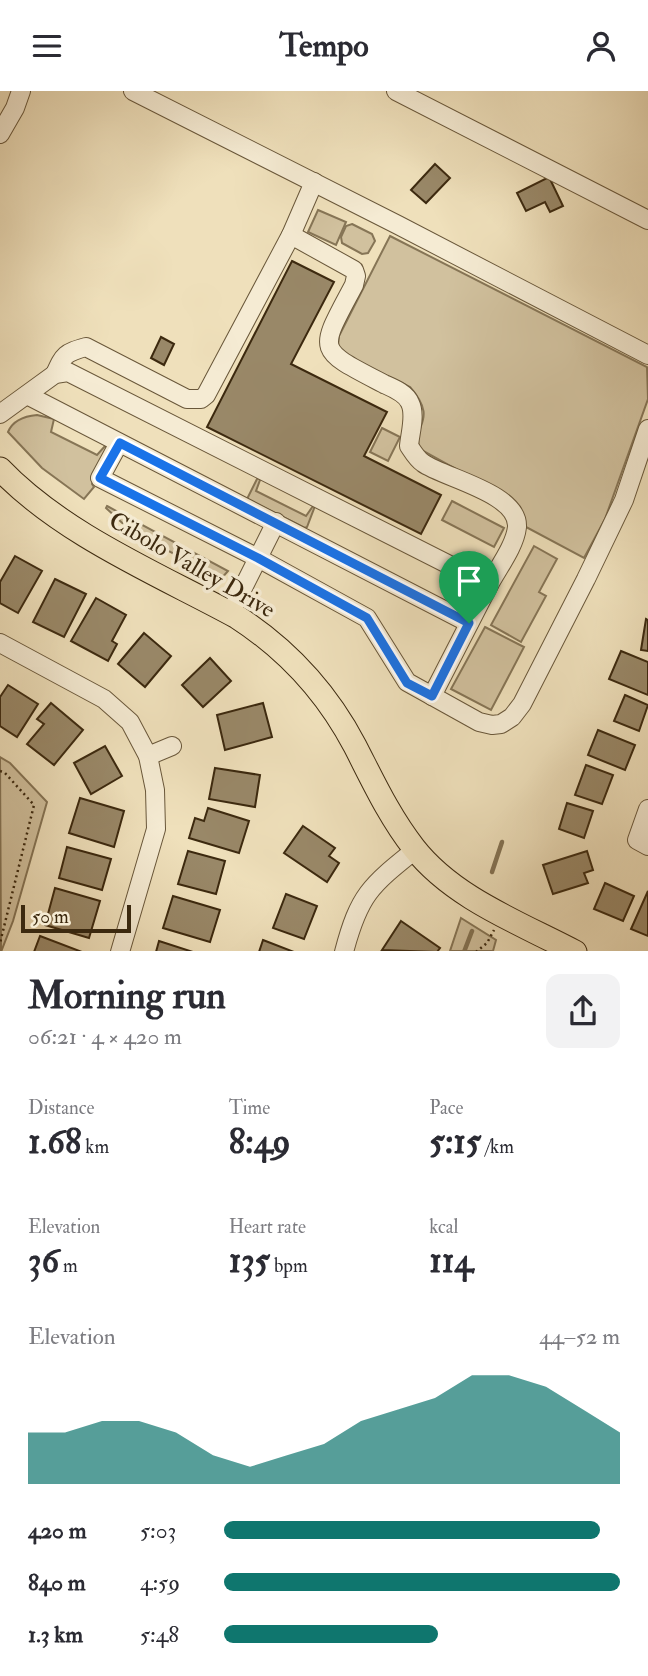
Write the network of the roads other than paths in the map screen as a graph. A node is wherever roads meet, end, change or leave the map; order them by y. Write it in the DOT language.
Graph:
graph roads {
  1 [pos="21,91"];
  2 [pos="133,91"];
  3 [pos="396,91"];
  4 [pos="0,134"];
  5 [pos="314,182"];
  6 [pos="648,220"];
  7 [pos="291,235"];
  8 [pos="648,355"];
  9 [pos="55,374"];
  10 [pos="27,395"];
  11 [pos="0,414"];
  12 [pos="648,429"];
  13 [pos="120,443"];
  14 [pos="0,469"];
  15 [pos="276,522"];
  16 [pos="258,558"];
  17 [pos="489,585"];
  18 [pos="230,614"];
  19 [pos="469,623"];
  20 [pos="0,643"];
  21 [pos="432,696"];
  22 [pos="172,746"];
  23 [pos="148,756"];
  24 [pos="648,809"];
  25 [pos="642,843"];
  26 [pos="415,850"];
  27 [pos="120,951"];
  28 [pos="344,951"];
  29 [pos="575,951"];
  1 -- 4 [label="street"];
  2 -- 5 [label="street"];
  3 -- 6 [label="street"];
  5 -- 7 [label="street"];
  5 -- 8 [label="street"];
  7 -- 9 [label="street"];
  7 -- 17 [label="street"];
  9 -- 10 [label="street"];
  9 -- 17 [label="street"];
  10 -- 11 [label="street"];
  10 -- 13 [label="street"];
  12 -- 21 [label="street"];
  13 -- 15 [label="street"];
  13 -- 16 [label="street"];
  14 -- 18 [label="main road, Cibolo Valley Drive"];
  15 -- 16 [label="street"];
  15 -- 19 [label="street"];
  16 -- 18 [label="street"];
  16 -- 21 [label="street"];
  17 -- 19 [label="street"];
  18 -- 26 [label="main road, Cibolo Valley Drive"];
  19 -- 21 [label="street"];
  20 -- 23 [label="street"];
  22 -- 23 [label="street"];
  23 -- 27 [label="street"];
  24 -- 25 [label="street"];
  26 -- 28 [label="street"];
  26 -- 29 [label="main road, Cibolo Valley Drive"];
}
